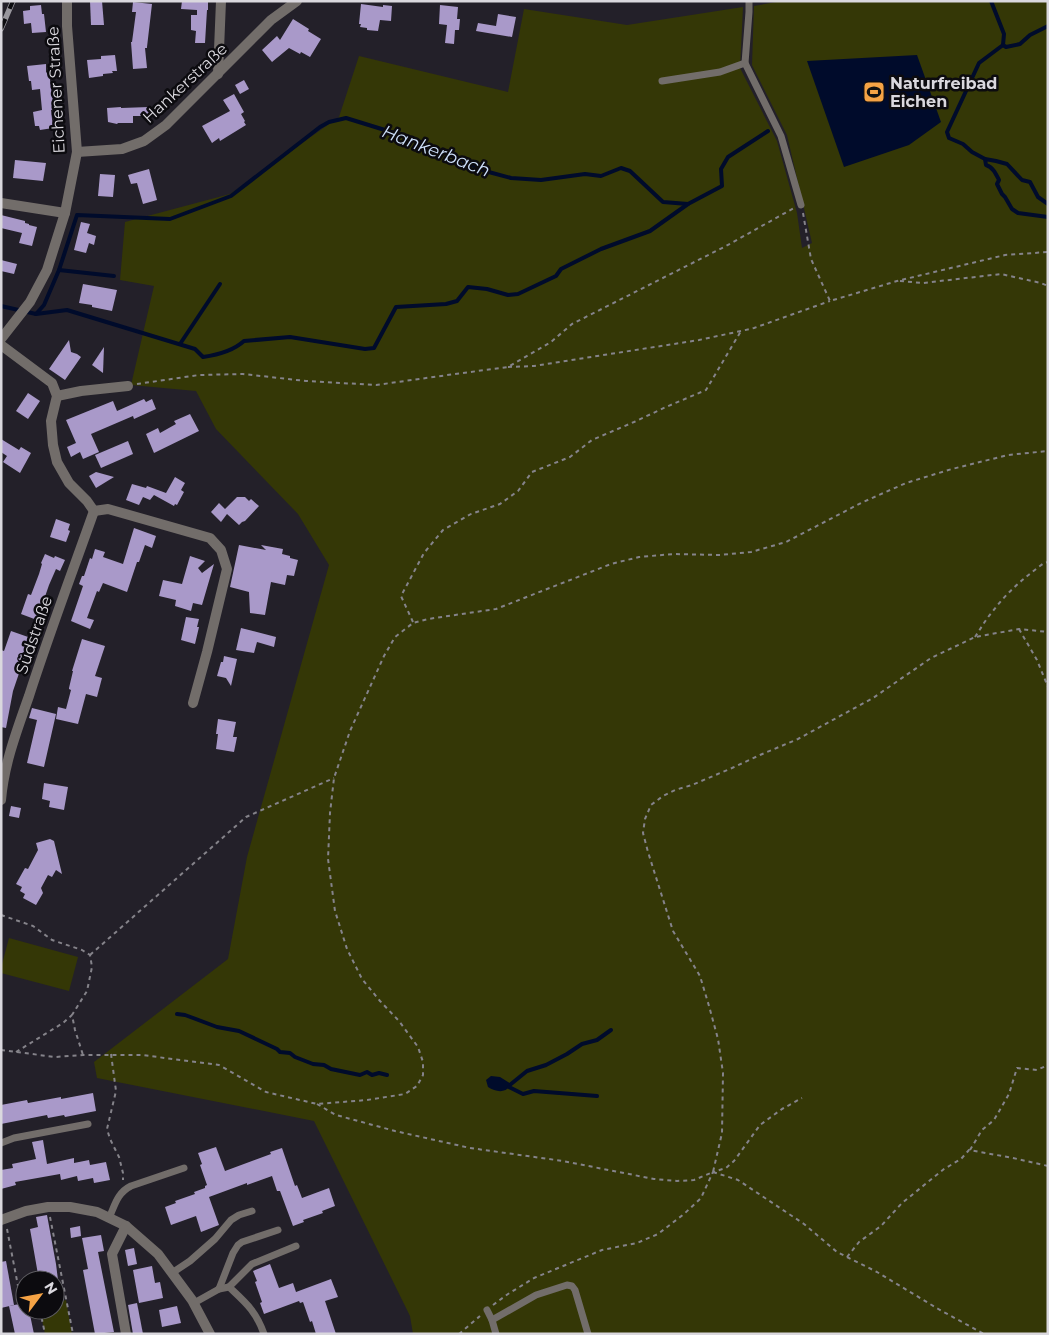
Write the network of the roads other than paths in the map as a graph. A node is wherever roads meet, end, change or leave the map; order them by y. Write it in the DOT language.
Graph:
graph roads {
  1 [pos="66,1"];
  2 [pos="221,1"];
  3 [pos="297,1"];
  4 [pos="749,1"];
  5 [pos="745,63"];
  6 [pos="218,74"];
  7 [pos="662,81"];
  8 [pos="77,152"];
  9 [pos="1,203"];
  10 [pos="801,204"];
  11 [pos="65,213"];
  12 [pos="1,339"];
  13 [pos="1,345"];
  14 [pos="128,386"];
  15 [pos="57,396"];
  16 [pos="94,511"];
  17 [pos="193,703"];
  18 [pos="1,800"];
  19 [pos="88,1124"];
  20 [pos="1,1144"];
  21 [pos="184,1168"];
  22 [pos="252,1212"];
  23 [pos="109,1218"];
  24 [pos="3,1219"];
  25 [pos="126,1226"];
  26 [pos="278,1230"];
  27 [pos="296,1246"];
  28 [pos="172,1273"];
  29 [pos="229,1287"];
  30 [pos="218,1289"];
  31 [pos="194,1303"];
  32 [pos="487,1310"];
  33 [pos="492,1320"];
  34 [pos="126,1334"];
  35 [pos="210,1334"];
  36 [pos="264,1334"];
  37 [pos="496,1334"];
  38 [pos="588,1334"];
  1 -- 8 [label="street, Eichener Straße"];
  2 -- 6 [label="street"];
  3 -- 6 [label="street, Hankerstraße"];
  4 -- 5 [label="lane"];
  5 -- 7 [label="lane"];
  5 -- 10 [label="lane"];
  6 -- 8 [label="street, Hankerstraße"];
  8 -- 11 [label="street, Eichener Straße"];
  9 -- 11 [label="street"];
  11 -- 12 [label="street, Eichener Straße"];
  13 -- 15 [label="street"];
  14 -- 15 [label="street"];
  15 -- 16 [label="street"];
  16 -- 17 [label="street"];
  16 -- 18 [label="street, Südstraße"];
  19 -- 20 [label="lane"];
  21 -- 23 [label="lane"];
  22 -- 28 [label="lane"];
  23 -- 24 [label="street"];
  23 -- 25 [label="street"];
  25 -- 28 [label="street"];
  25 -- 34 [label="street"];
  26 -- 30 [label="lane"];
  27 -- 29 [label="lane"];
  28 -- 31 [label="street"];
  29 -- 30 [label="lane"];
  29 -- 36 [label="lane"];
  30 -- 31 [label="lane"];
  31 -- 35 [label="street"];
  32 -- 33 [label="lane"];
  33 -- 37 [label="lane"];
  33 -- 38 [label="lane"];
}
